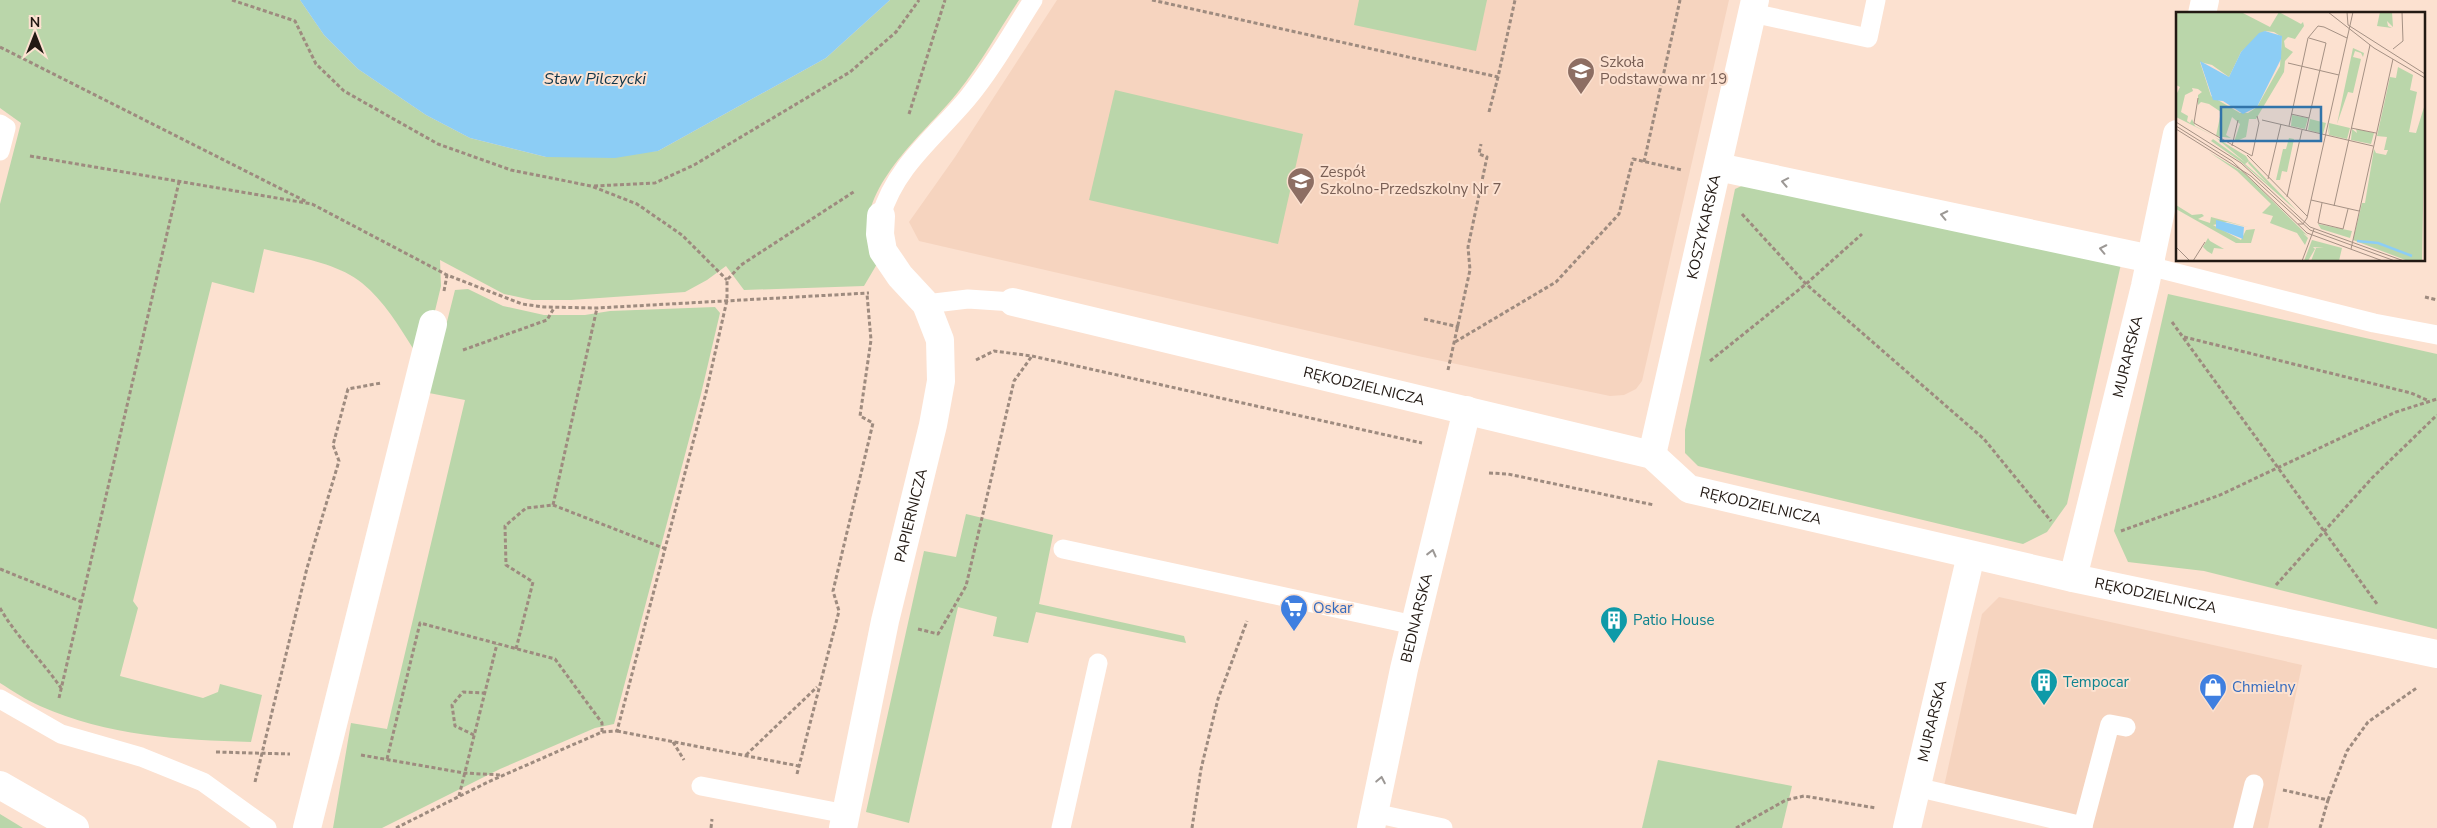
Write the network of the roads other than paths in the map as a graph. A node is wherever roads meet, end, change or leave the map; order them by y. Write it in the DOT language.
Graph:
graph roads {
  1 [pos="1033,0"];
  2 [pos="1876,0"];
  3 [pos="1754,7"];
  4 [pos="0,124"];
  5 [pos="2176,139"];
  6 [pos="0,151"];
  7 [pos="1716,176"];
  8 [pos="881,216"];
  9 [pos="2148,270"];
  10 [pos="1013,302"];
  11 [pos="926,304"];
  12 [pos="433,324"];
  13 [pos="2437,335"];
  14 [pos="1468,410"];
  15 [pos="1652,455"];
  16 [pos="1063,550"];
  17 [pos="1971,555"];
  18 [pos="2073,578"];
  19 [pos="1414,625"];
  20 [pos="2437,654"];
  21 [pos="1098,663"];
  22 [pos="0,699"];
  23 [pos="2126,727"];
  24 [pos="2254,784"];
  25 [pos="0,785"];
  26 [pos="701,786"];
  27 [pos="1916,787"];
  28 [pos="1373,820"];
  29 [pos="844,821"];
  30 [pos="1908,822"];
  31 [pos="2083,827"];
  32 [pos="75,828"];
  33 [pos="267,828"];
  34 [pos="307,828"];
  35 [pos="1061,828"];
  36 [pos="1443,828"];
  37 [pos="2243,828"];
  1 -- 8 [label="lane"];
  2 -- 3 [label="lane"];
  3 -- 7 [label="street, KOSZYKARSKA"];
  4 -- 6 [label="lane"];
  5 -- 9 [label="street, MURARSKA"];
  9 -- 7 [label="street, one-way"];
  7 -- 15 [label="street, KOSZYKARSKA"];
  8 -- 11 [label="street, PAPIERNICZA"];
  9 -- 13 [label="lane"];
  9 -- 18 [label="street, MURARSKA"];
  10 -- 11 [label="lane"];
  10 -- 14 [label="street, RĘKODZIELNICZA"];
  11 -- 29 [label="street, PAPIERNICZA"];
  12 -- 34 [label="street"];
  14 -- 15 [label="street, RĘKODZIELNICZA"];
  19 -- 14 [label="street, BEDNARSKA, one-way"];
  15 -- 17 [label="street, RĘKODZIELNICZA"];
  16 -- 19 [label="lane"];
  17 -- 18 [label="street, RĘKODZIELNICZA"];
  17 -- 27 [label="street, MURARSKA"];
  18 -- 20 [label="street, RĘKODZIELNICZA"];
  28 -- 19 [label="street, BEDNARSKA, one-way"];
  21 -- 35 [label="lane"];
  22 -- 33 [label="lane"];
  23 -- 31 [label="lane"];
  24 -- 37 [label="lane"];
  25 -- 32 [label="street"];
  26 -- 29 [label="lane"];
  27 -- 30 [label="street, MURARSKA"];
  27 -- 31 [label="lane"];
  28 -- 36 [label="lane"];
}
